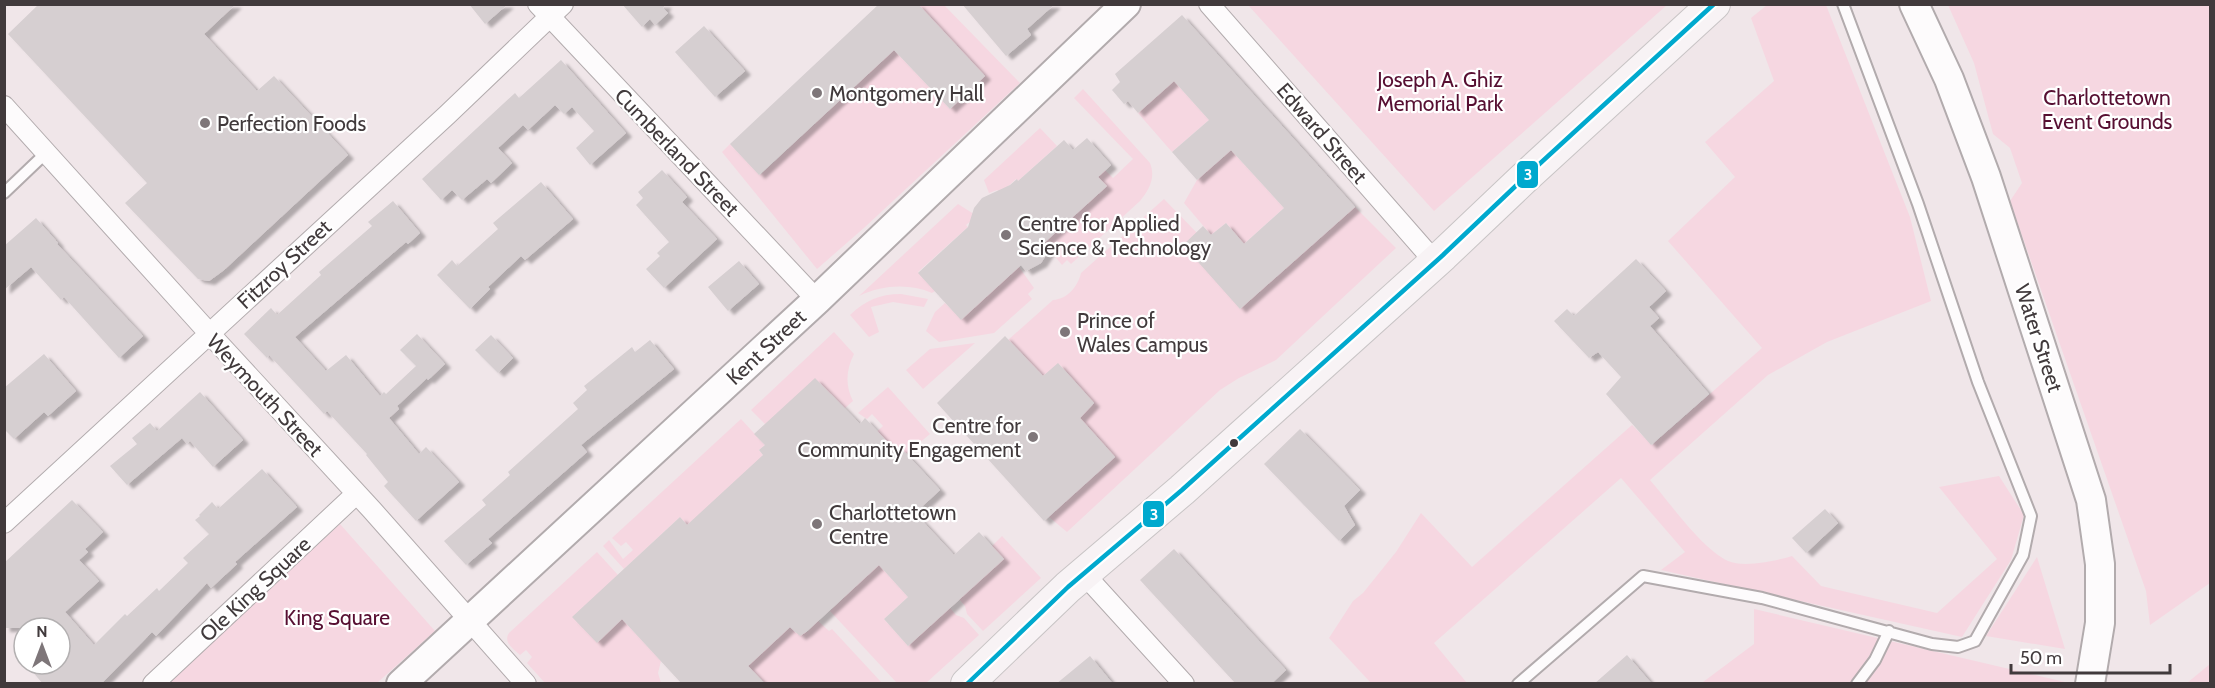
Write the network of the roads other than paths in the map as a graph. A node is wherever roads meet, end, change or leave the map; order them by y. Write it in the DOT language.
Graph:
graph roads {
  1 [pos="1126,4"];
  2 [pos="1209,4"];
  3 [pos="1713,4"];
  4 [pos="1843,4"];
  5 [pos="1914,4"];
  6 [pos="550,9"];
  7 [pos="4,106"];
  8 [pos="47,152"];
  9 [pos="4,193"];
  10 [pos="1436,262"];
  11 [pos="818,300"];
  12 [pos="209,333"];
  13 [pos="356,494"];
  14 [pos="4,523"];
  15 [pos="1084,574"];
  16 [pos="470,620"];
  17 [pos="1888,631"];
  18 [pos="153,684"];
  19 [pos="401,684"];
  20 [pos="526,684"];
  21 [pos="967,684"];
  22 [pos="1184,684"];
  23 [pos="1518,684"];
  24 [pos="1857,684"];
  25 [pos="2090,684"];
  1 -- 11 [label="street, Kent Street"];
  2 -- 10 [label="street, Edward Street"];
  3 -- 10 [label="main road"];
  4 -- 17 [label="lane"];
  5 -- 25 [label="street, Water Street"];
  6 -- 11 [label="street, Cumberland Street"];
  6 -- 12 [label="street, Fitzroy Street"];
  7 -- 8 [label="street, Weymouth Street"];
  8 -- 9 [label="lane"];
  8 -- 12 [label="street, Weymouth Street"];
  10 -- 15 [label="main road"];
  11 -- 16 [label="street, Kent Street"];
  12 -- 13 [label="street, Weymouth Street"];
  12 -- 14 [label="street, Fitzroy Street"];
  13 -- 16 [label="street, Weymouth Street"];
  13 -- 18 [label="street, Ole King Square"];
  15 -- 21 [label="main road"];
  15 -- 22 [label="street"];
  16 -- 19 [label="street, Kent Street"];
  16 -- 20 [label="street, Weymouth Street"];
  17 -- 23 [label="lane"];
  17 -- 24 [label="lane"];
}
